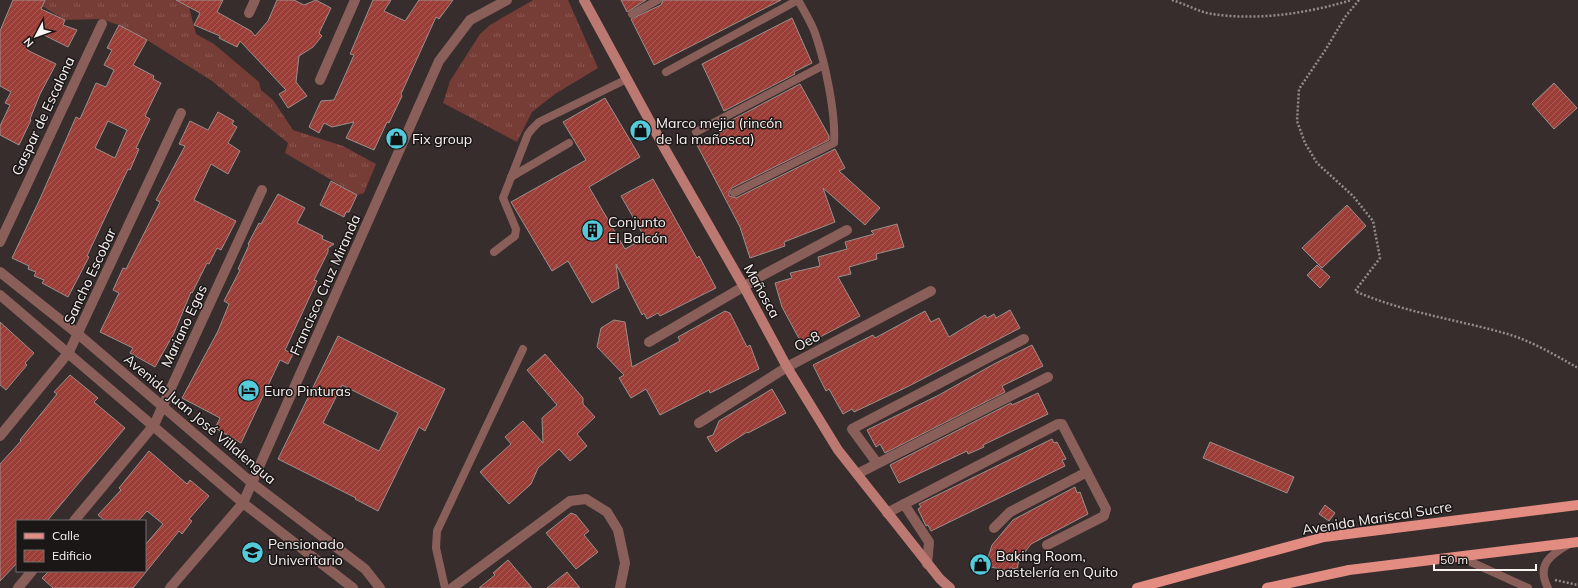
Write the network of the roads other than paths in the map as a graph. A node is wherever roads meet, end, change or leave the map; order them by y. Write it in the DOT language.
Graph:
graph roads {
  1 [pos="255,0"];
  2 [pos="355,0"];
  3 [pos="507,0"];
  4 [pos="584,0"];
  5 [pos="658,0"];
  6 [pos="798,0"];
  7 [pos="249,13"];
  8 [pos="632,14"];
  9 [pos="102,24"];
  10 [pos="824,65"];
  11 [pos="666,72"];
  12 [pos="627,79"];
  13 [pos="320,80"];
  14 [pos="181,112"];
  15 [pos="696,132"];
  16 [pos="569,143"];
  17 [pos="511,177"];
  18 [pos="262,190"];
  19 [pos="734,193"];
  20 [pos="847,230"];
  21 [pos="0,242"];
  22 [pos="494,252"];
  23 [pos="0,272"];
  24 [pos="744,287"];
  25 [pos="931,291"];
  26 [pos="0,295"];
  27 [pos="78,334"];
  28 [pos="1024,339"];
  29 [pos="649,342"];
  30 [pos="523,349"];
  31 [pos="69,352"];
  32 [pos="787,367"];
  33 [pos="1048,377"];
  34 [pos="162,406"];
  35 [pos="699,423"];
  36 [pos="154,425"];
  37 [pos="0,436"];
  38 [pos="877,463"];
  39 [pos="1087,472"];
  40 [pos="857,474"];
  41 [pos="252,483"];
  42 [pos="243,503"];
  43 [pos="904,504"];
  44 [pos="1578,505"];
  45 [pos="887,513"];
  46 [pos="75,520"];
  47 [pos="994,528"];
  48 [pos="1574,542"];
  49 [pos="1046,545"];
  50 [pos="1460,557"];
  51 [pos="927,564"];
  52 [pos="31,572"];
  53 [pos="940,584"];
  54 [pos="18,588"];
  55 [pos="170,588"];
  56 [pos="353,588"];
  57 [pos="380,588"];
  58 [pos="445,588"];
  59 [pos="452,588"];
  60 [pos="620,588"];
  61 [pos="950,588"];
  62 [pos="1137,588"];
  63 [pos="1267,588"];
  64 [pos="1528,588"];
  65 [pos="1548,588"];
  1 -- 7 [label="street"];
  2 -- 13 [label="street"];
  3 -- 41 [label="street, Francisco Cruz Miranda"];
  4 -- 12 [label="street, Mañosca"];
  5 -- 8 [label="lane"];
  6 -- 10 [label="lane"];
  6 -- 11 [label="lane"];
  9 -- 21 [label="street, Gaspar de Escalona"];
  10 -- 15 [label="lane"];
  10 -- 19 [label="lane"];
  12 -- 17 [label="lane"];
  12 -- 24 [label="street, Mañosca"];
  14 -- 27 [label="street, Sancho Escobar"];
  16 -- 17 [label="lane"];
  17 -- 22 [label="lane"];
  18 -- 34 [label="street, Mariano Egas"];
  20 -- 24 [label="street"];
  23 -- 27 [label="street, Avenida Juan José Villalengua"];
  24 -- 29 [label="street"];
  24 -- 32 [label="street, Mañosca"];
  25 -- 32 [label="street, Oe8"];
  26 -- 31 [label="street"];
  27 -- 31 [label="street, Sancho Escobar"];
  27 -- 34 [label="street, Avenida Juan José Villalengua"];
  28 -- 38 [label="street"];
  30 -- 58 [label="lane"];
  31 -- 36 [label="street"];
  31 -- 37 [label="street, Sancho Escobar"];
  32 -- 35 [label="street, Oe8"];
  32 -- 40 [label="street, Mañosca"];
  33 -- 38 [label="street"];
  34 -- 36 [label="street, Mariano Egas"];
  34 -- 41 [label="street, Avenida Juan José Villalengua"];
  36 -- 42 [label="street"];
  36 -- 46 [label="street, Mariano Egas"];
  38 -- 40 [label="street"];
  39 -- 43 [label="street"];
  39 -- 47 [label="street"];
  39 -- 49 [label="street"];
  40 -- 45 [label="street, Mañosca"];
  41 -- 42 [label="street, Francisco Cruz Miranda"];
  41 -- 57 [label="street, Avenida Juan José Villalengua"];
  42 -- 55 [label="street, Francisco Cruz Miranda"];
  42 -- 56 [label="street"];
  43 -- 45 [label="street"];
  43 -- 51 [label="street"];
  44 -- 62 [label="main road, Avenida Mariscal Sucre"];
  45 -- 51 [label="street, Mañosca"];
  48 -- 50 [label="main road"];
  48 -- 65 [label="lane"];
  50 -- 63 [label="main road"];
  50 -- 64 [label="lane"];
  51 -- 53 [label="street, Mañosca"];
  52 -- 54 [label="street"];
  53 -- 61 [label="street, Mañosca"];
  59 -- 60 [label="street"];
}
